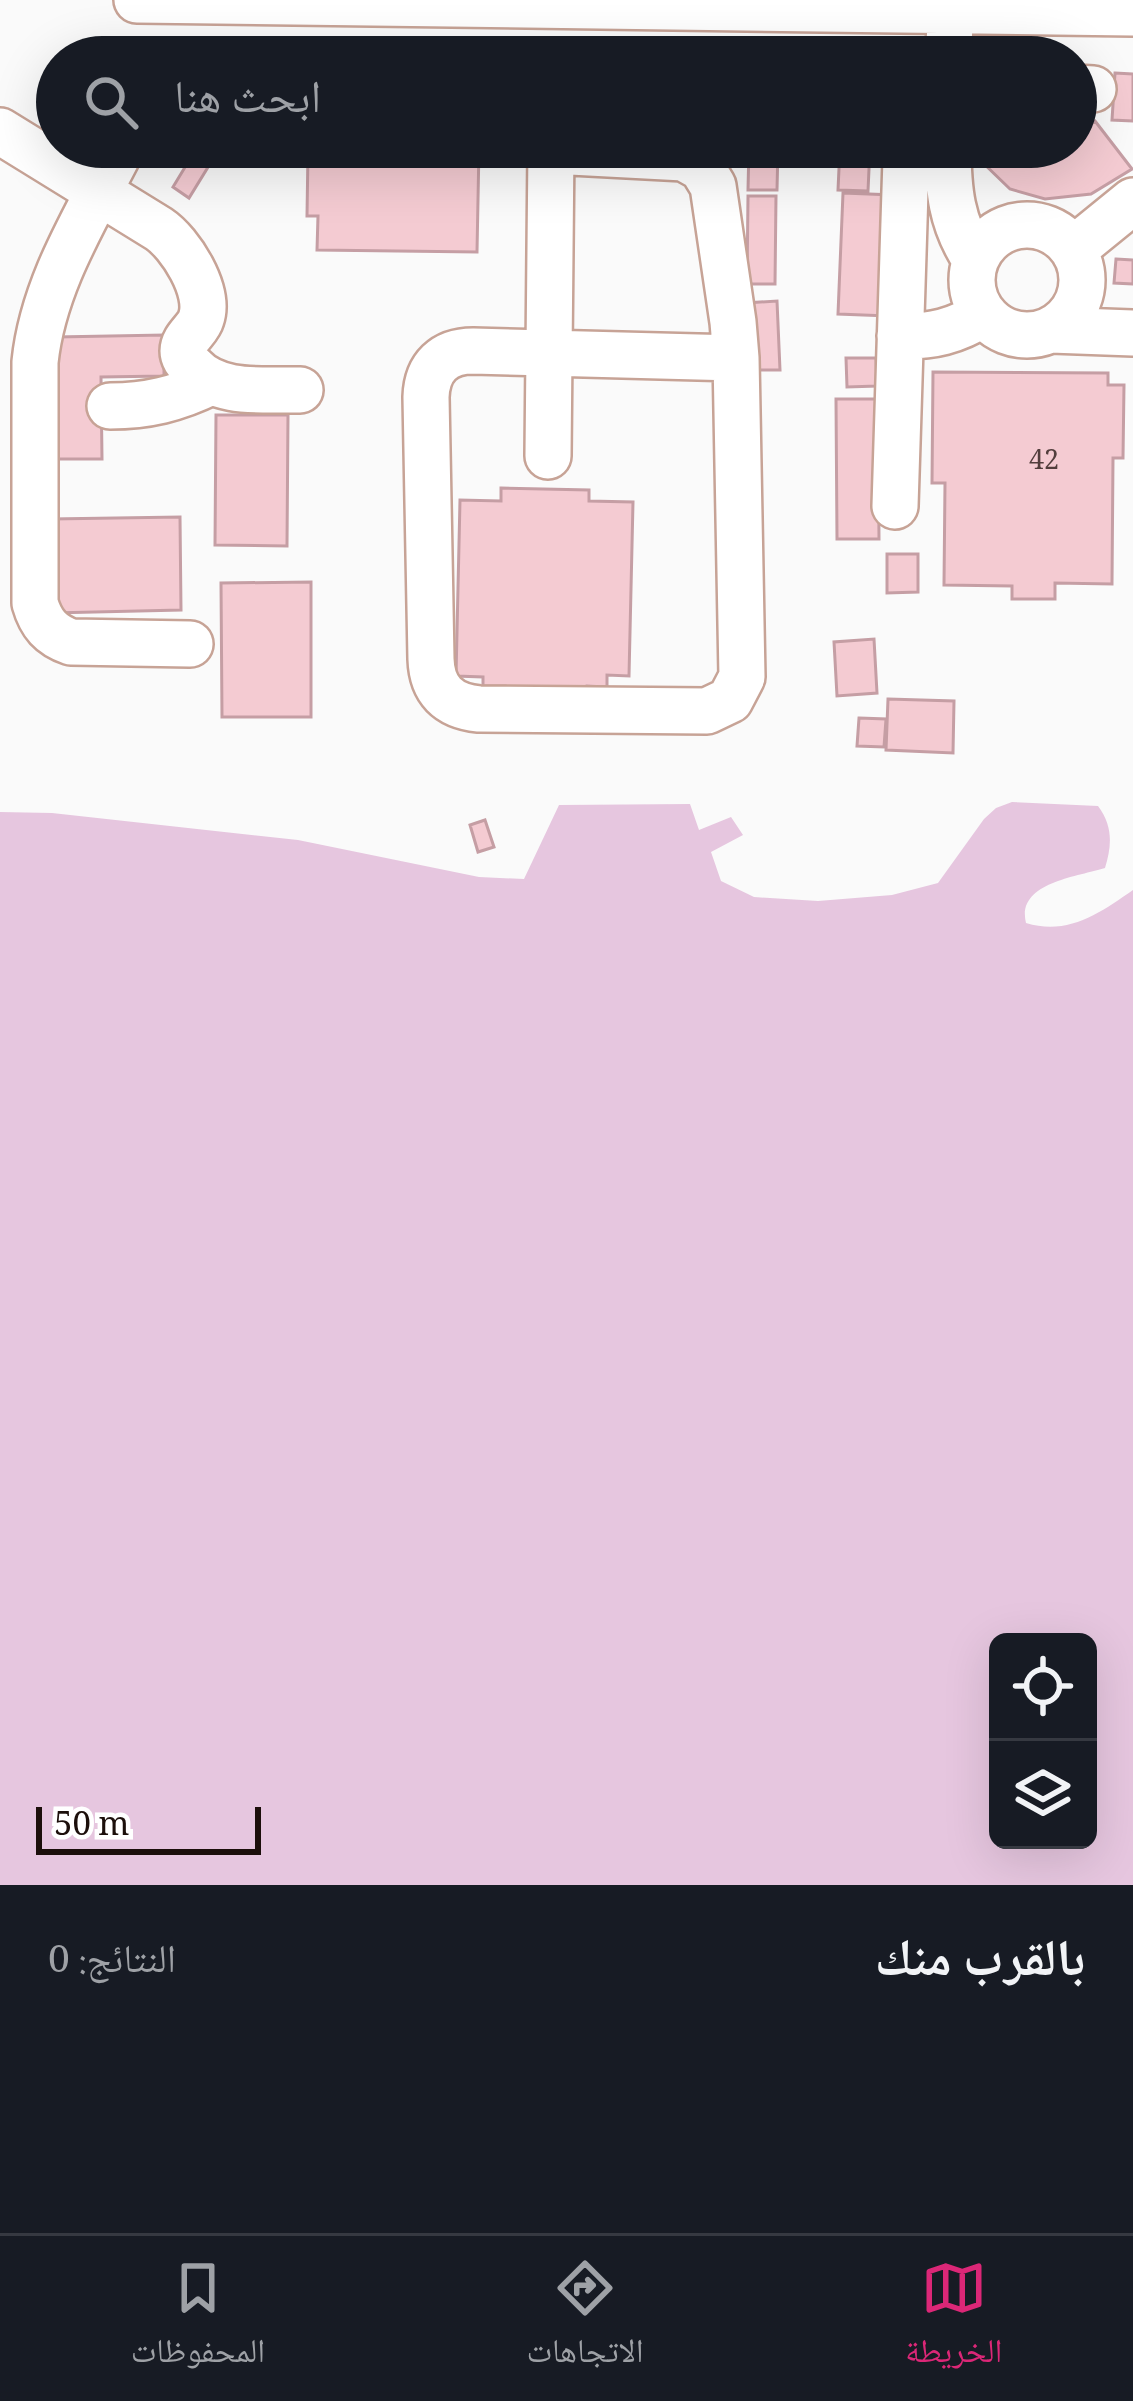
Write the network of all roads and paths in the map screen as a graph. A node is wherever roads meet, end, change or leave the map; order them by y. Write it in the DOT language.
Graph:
graph roads {
  1 [pos="136,0"];
  2 [pos="571,3"];
  3 [pos="950,10"];
  4 [pos="1133,13"];
  5 [pos="949,36"];
  6 [pos="0,130"];
  7 [pos="36,153"];
  8 [pos="59,168"];
  9 [pos="112,168"];
  10 [pos="551,168"];
  11 [pos="702,168"];
  12 [pos="906,168"];
  13 [pos="949,168"];
  14 [pos="99,194"];
  15 [pos="1133,201"];
  16 [pos="1074,249"];
  17 [pos="975,259"];
  18 [pos="983,314"];
  19 [pos="1051,330"];
  20 [pos="1133,333"];
  21 [pos="900,336"];
  22 [pos="548,351"];
  23 [pos="736,358"];
  24 [pos="211,382"];
  25 [pos="300,390"];
  26 [pos="110,406"];
  27 [pos="548,456"];
  28 [pos="895,506"];
  29 [pos="190,644"];
  1 -- 2 [label="street"];
  2 -- 3 [label="street"];
  3 -- 4 [label="street"];
  3 -- 5 [label="street"];
  6 -- 7 [label="street"];
  8 -- 14 [label="street"];
  9 -- 14 [label="street"];
  10 -- 22 [label="street"];
  11 -- 23 [label="street"];
  12 -- 21 [label="street"];
  13 -- 17 [label="street"];
  14 -- 24 [label="street"];
  14 -- 29 [label="street"];
  15 -- 16 [label="street"];
  16 -- 17 [label="street"];
  16 -- 19 [label="street"];
  17 -- 18 [label="street"];
  18 -- 19 [label="street"];
  18 -- 21 [label="street"];
  19 -- 20 [label="street"];
  21 -- 28 [label="street"];
  22 -- 23 [label="street"];
  22 -- 23 [label="street"];
  22 -- 27 [label="street"];
  24 -- 25 [label="street"];
  24 -- 26 [label="street"];
}
